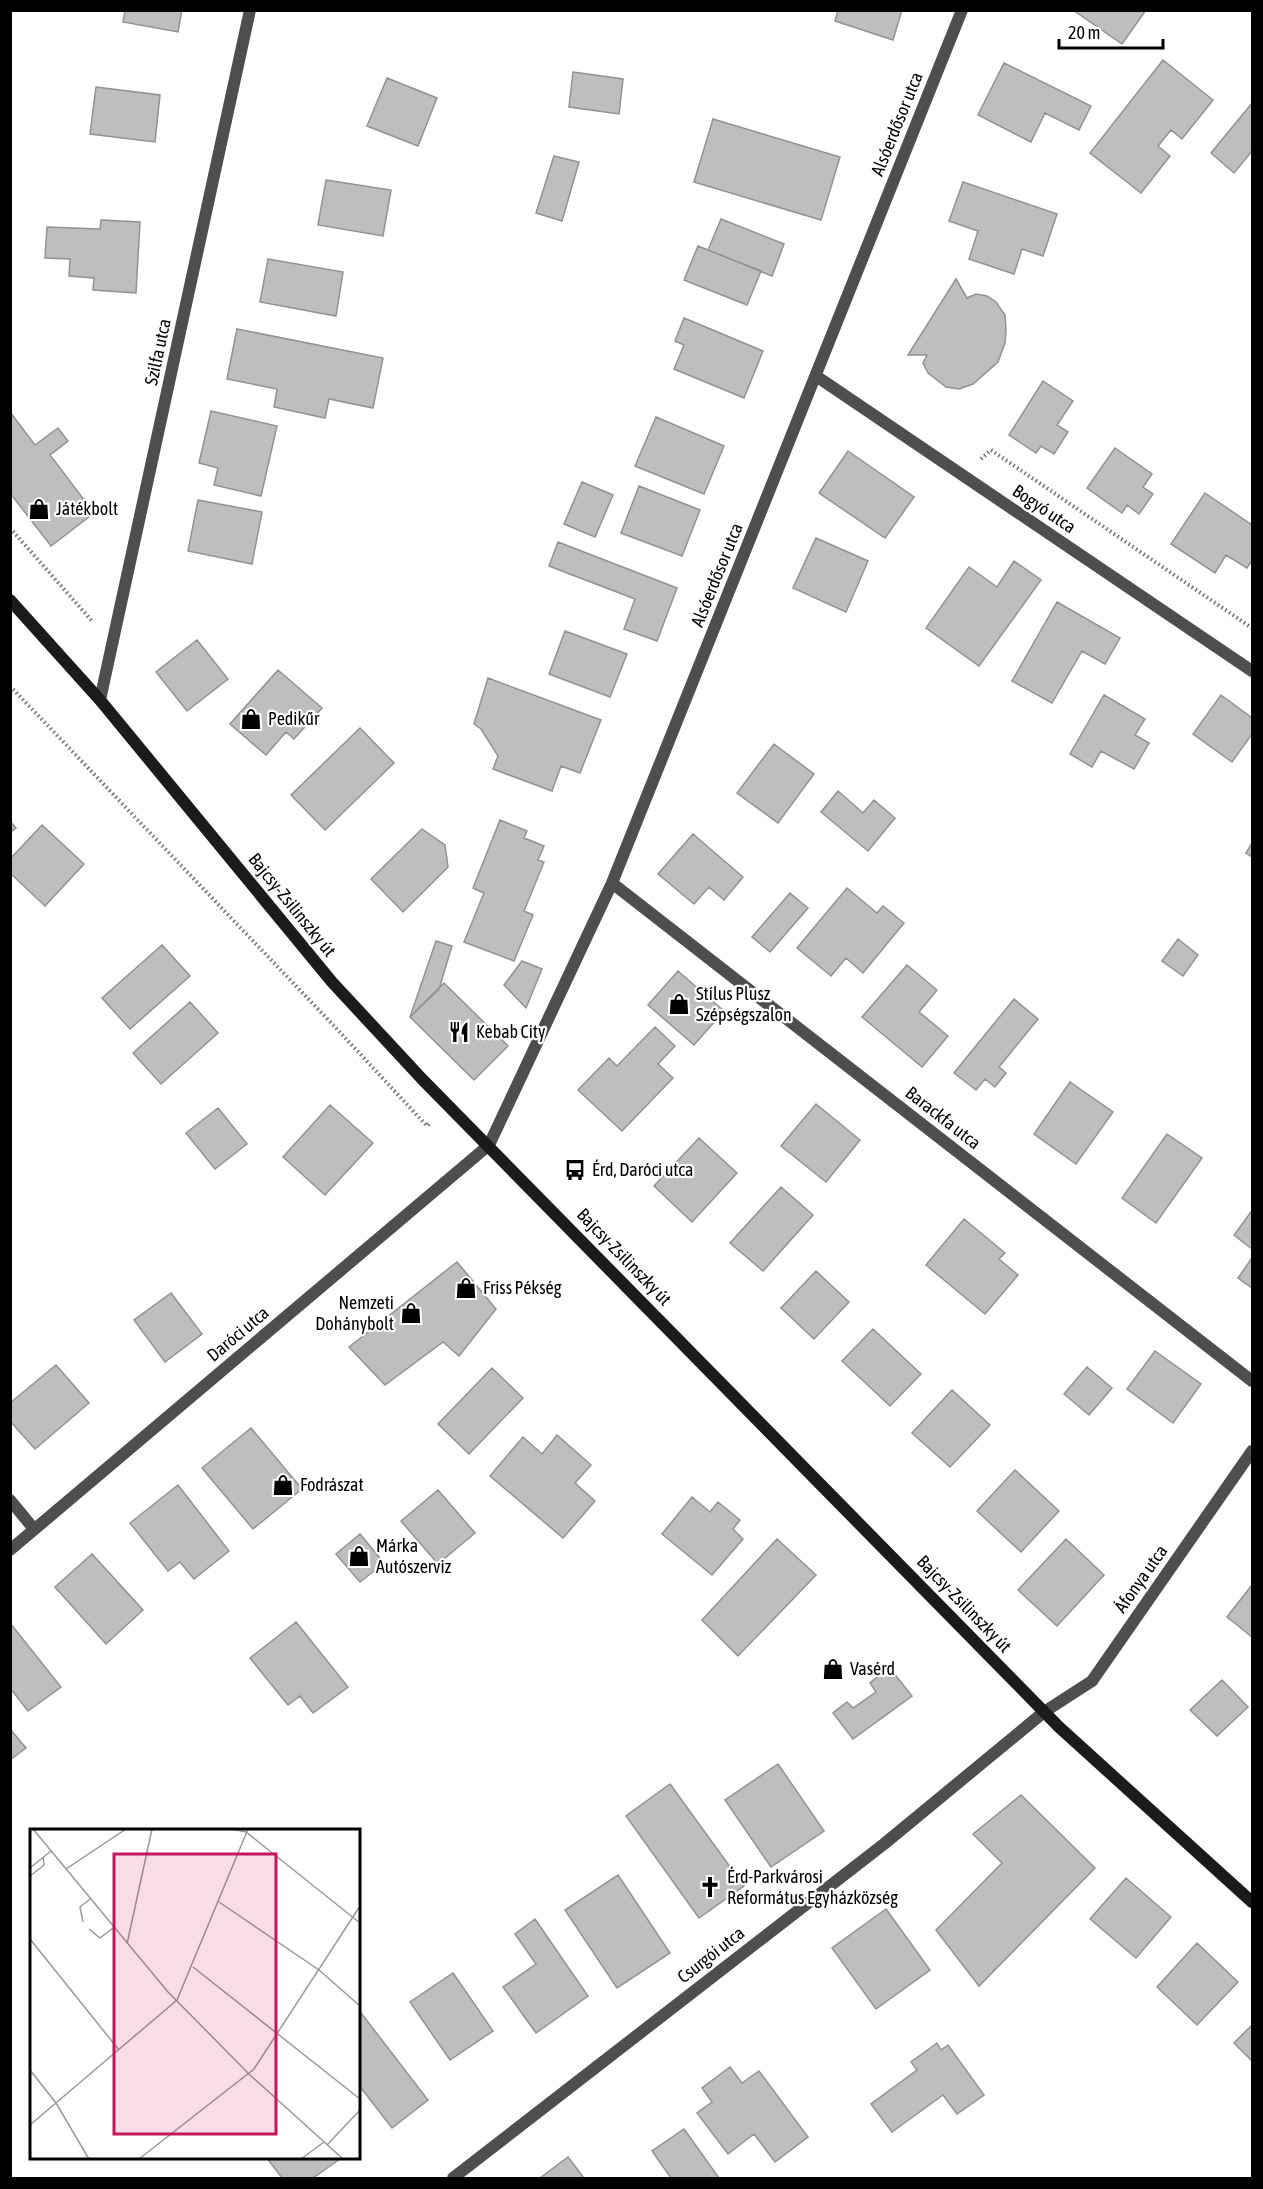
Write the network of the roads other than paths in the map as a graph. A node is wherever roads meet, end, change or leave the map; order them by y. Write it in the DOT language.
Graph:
graph roads {
  1 [pos="250,10"];
  2 [pos="962,10"];
  3 [pos="816,376"];
  4 [pos="10,600"];
  5 [pos="1252,671"];
  6 [pos="100,700"];
  7 [pos="612,883"];
  8 [pos="489,1145"];
  9 [pos="1252,1381"];
  10 [pos="1252,1452"];
  11 [pos="10,1500"];
  12 [pos="34,1529"];
  13 [pos="10,1550"];
  14 [pos="1044,1712"];
  15 [pos="1252,1902"];
  16 [pos="453,2178"];
  1 -- 6 [label="street, Szilfa utca"];
  2 -- 3 [label="street, Alsóerdősor utca"];
  3 -- 5 [label="street, Bogyó utca"];
  3 -- 7 [label="street, Alsóerdősor utca"];
  4 -- 6 [label="main road, Bajcsy-Zsilinszky út"];
  6 -- 8 [label="main road, Bajcsy-Zsilinszky út"];
  7 -- 8 [label="street, Alsóerdősor utca"];
  7 -- 9 [label="street, Barackfa utca"];
  8 -- 12 [label="street, Daróci utca"];
  8 -- 14 [label="main road, Bajcsy-Zsilinszky út"];
  10 -- 14 [label="street, Áfonya utca"];
  11 -- 12 [label="street"];
  12 -- 13 [label="street, Daróci utca"];
  14 -- 15 [label="main road, Bajcsy-Zsilinszky út"];
  14 -- 16 [label="street, Csurgói utca"];
}
